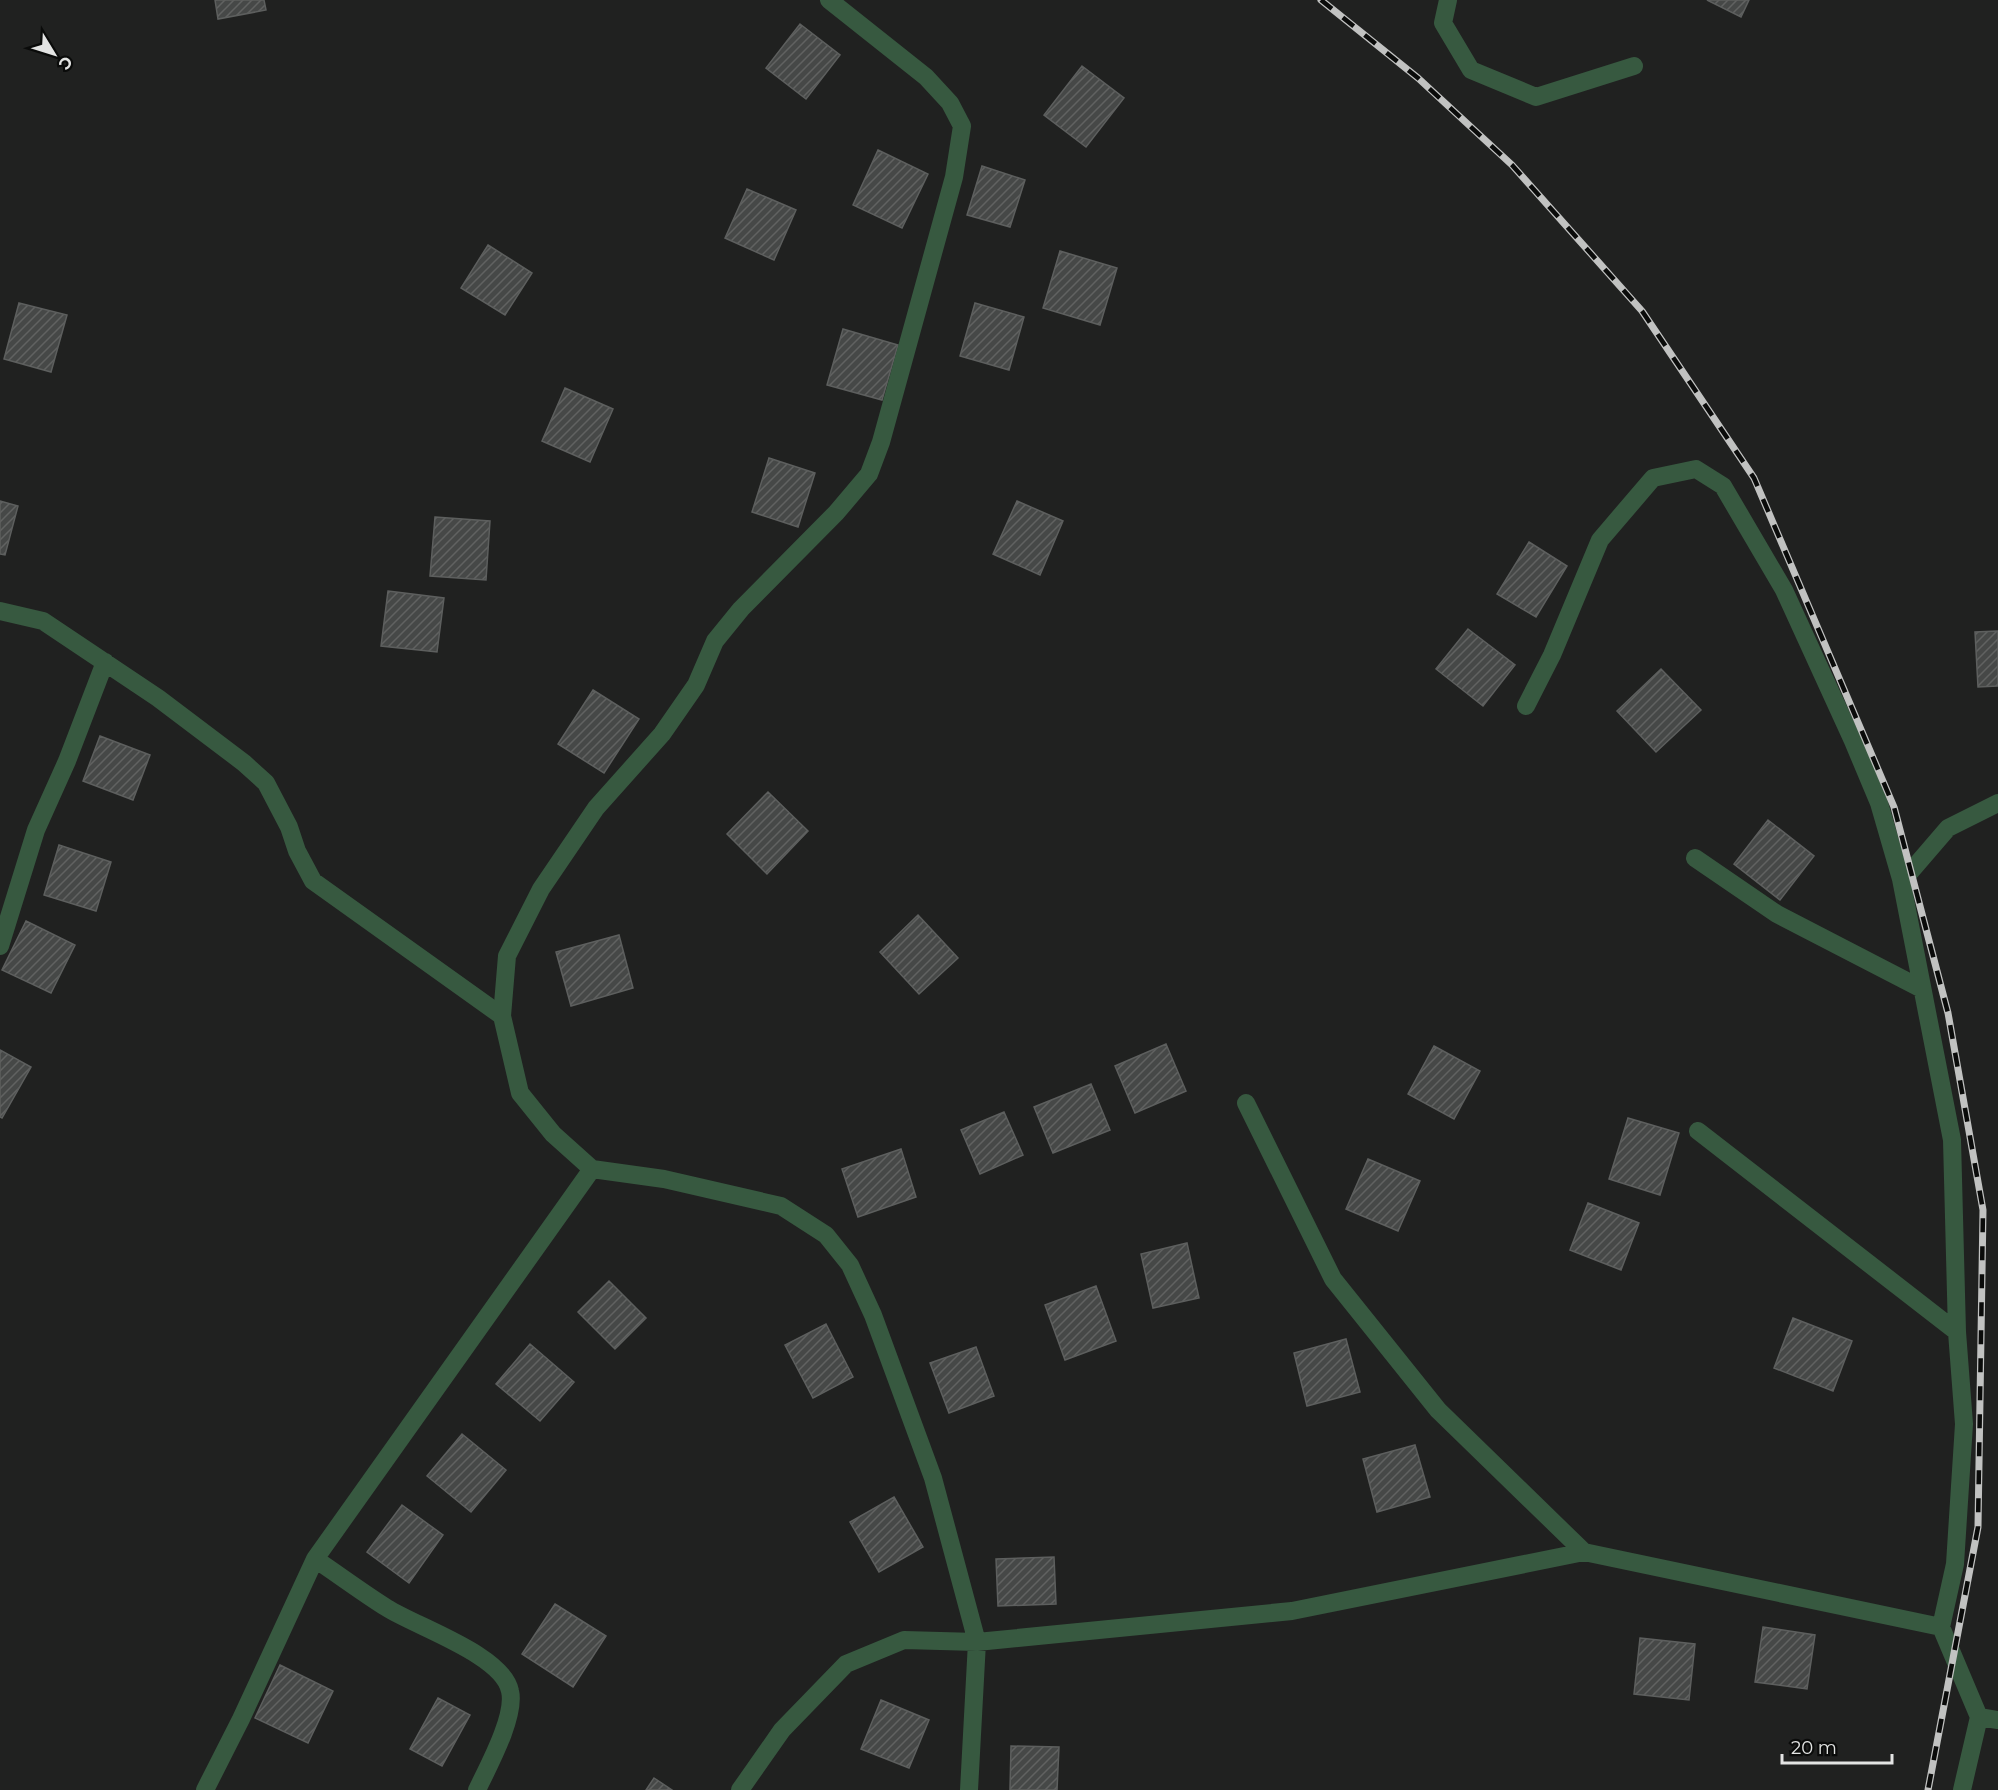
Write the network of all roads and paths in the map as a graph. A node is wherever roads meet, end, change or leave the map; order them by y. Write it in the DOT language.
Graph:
graph roads {
  1 [pos="829,0"];
  2 [pos="1448,0"];
  3 [pos="1634,66"];
  4 [pos="0,611"];
  5 [pos="105,662"];
  6 [pos="1526,706"];
  7 [pos="1998,803"];
  8 [pos="1695,858"];
  9 [pos="1901,879"];
  10 [pos="0,946"];
  11 [pos="1922,989"];
  12 [pos="502,1016"];
  13 [pos="1246,1102"];
  14 [pos="1698,1131"];
  15 [pos="592,1169"];
  16 [pos="1957,1332"];
  17 [pos="1584,1552"];
  18 [pos="315,1559"];
  19 [pos="1941,1627"];
  20 [pos="977,1642"];
  21 [pos="1980,1717"];
  22 [pos="1998,1720"];
  23 [pos="205,1790"];
  24 [pos="477,1790"];
  25 [pos="740,1790"];
  26 [pos="969,1790"];
  27 [pos="1962,1790"];
  1 -- 12 [label="lane"];
  2 -- 3 [label="lane"];
  4 -- 5 [label="lane"];
  5 -- 10 [label="lane"];
  5 -- 12 [label="lane"];
  6 -- 9 [label="lane"];
  7 -- 9 [label="lane"];
  8 -- 11 [label="lane"];
  9 -- 11 [label="lane"];
  11 -- 16 [label="lane"];
  12 -- 15 [label="lane"];
  13 -- 17 [label="lane"];
  14 -- 16 [label="lane"];
  15 -- 18 [label="lane"];
  15 -- 20 [label="lane"];
  16 -- 19 [label="lane"];
  17 -- 19 [label="lane"];
  17 -- 20 [label="lane"];
  18 -- 23 [label="lane"];
  18 -- 24 [label="lane"];
  19 -- 21 [label="lane"];
  20 -- 25 [label="lane"];
  20 -- 26 [label="lane"];
  21 -- 22 [label="lane"];
  21 -- 27 [label="lane"];
}
